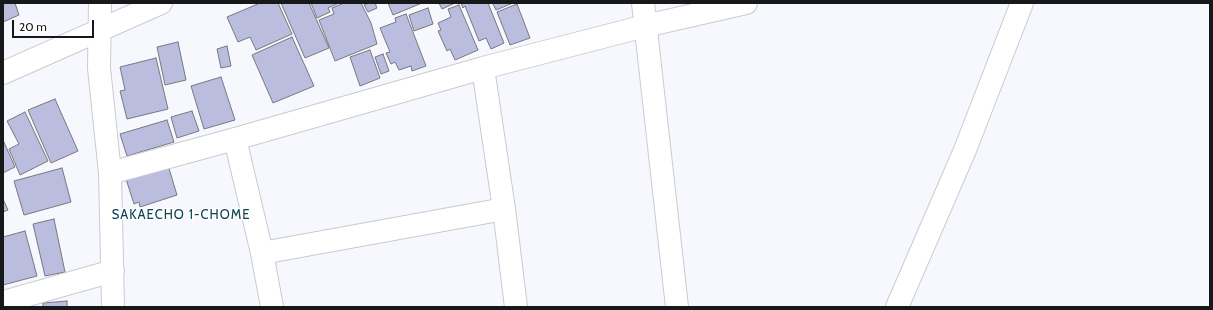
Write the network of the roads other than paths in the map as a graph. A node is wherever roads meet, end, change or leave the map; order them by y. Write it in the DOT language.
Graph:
graph roads {
  1 [pos="100,3"];
  2 [pos="162,3"];
  3 [pos="643,3"];
  4 [pos="746,3"];
  5 [pos="1022,3"];
  6 [pos="645,26"];
  7 [pos="100,31"];
  8 [pos="483,68"];
  9 [pos="3,73"];
  10 [pos="235,139"];
  11 [pos="110,173"];
  12 [pos="504,209"];
  13 [pos="262,253"];
  14 [pos="113,271"];
  15 [pos="3,302"];
  16 [pos="113,307"];
  17 [pos="272,307"];
  18 [pos="516,307"];
  19 [pos="676,307"];
  20 [pos="897,307"];
  1 -- 7 [label="street"];
  2 -- 7 [label="street"];
  3 -- 6 [label="street"];
  4 -- 6 [label="street"];
  5 -- 20 [label="street"];
  6 -- 8 [label="street"];
  6 -- 19 [label="street"];
  7 -- 9 [label="street"];
  7 -- 11 [label="street"];
  8 -- 10 [label="street"];
  8 -- 12 [label="street"];
  10 -- 11 [label="street"];
  10 -- 13 [label="street"];
  11 -- 14 [label="street"];
  12 -- 13 [label="street"];
  12 -- 18 [label="street"];
  13 -- 17 [label="street"];
  14 -- 15 [label="street"];
  14 -- 16 [label="street"];
}
